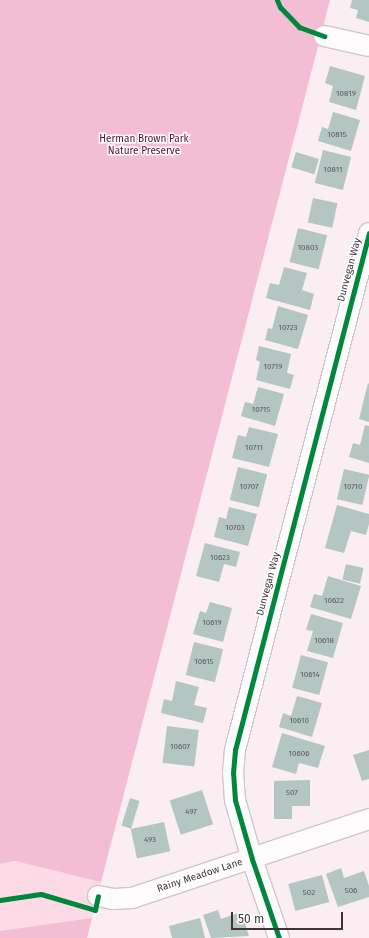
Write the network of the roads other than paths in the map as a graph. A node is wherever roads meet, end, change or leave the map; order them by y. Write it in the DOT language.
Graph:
graph roads {
  1 [pos="324,36"];
  2 [pos="369,46"];
  3 [pos="369,233"];
  4 [pos="369,819"];
  5 [pos="252,859"];
  6 [pos="98,896"];
  7 [pos="279,938"];
  1 -- 2 [label="street"];
  3 -- 5 [label="street, Dunvegan Way"];
  4 -- 5 [label="street, Rainy Meadow Lane"];
  5 -- 6 [label="street, Rainy Meadow Lane"];
  5 -- 7 [label="street, Dunvegan Way"];
}
